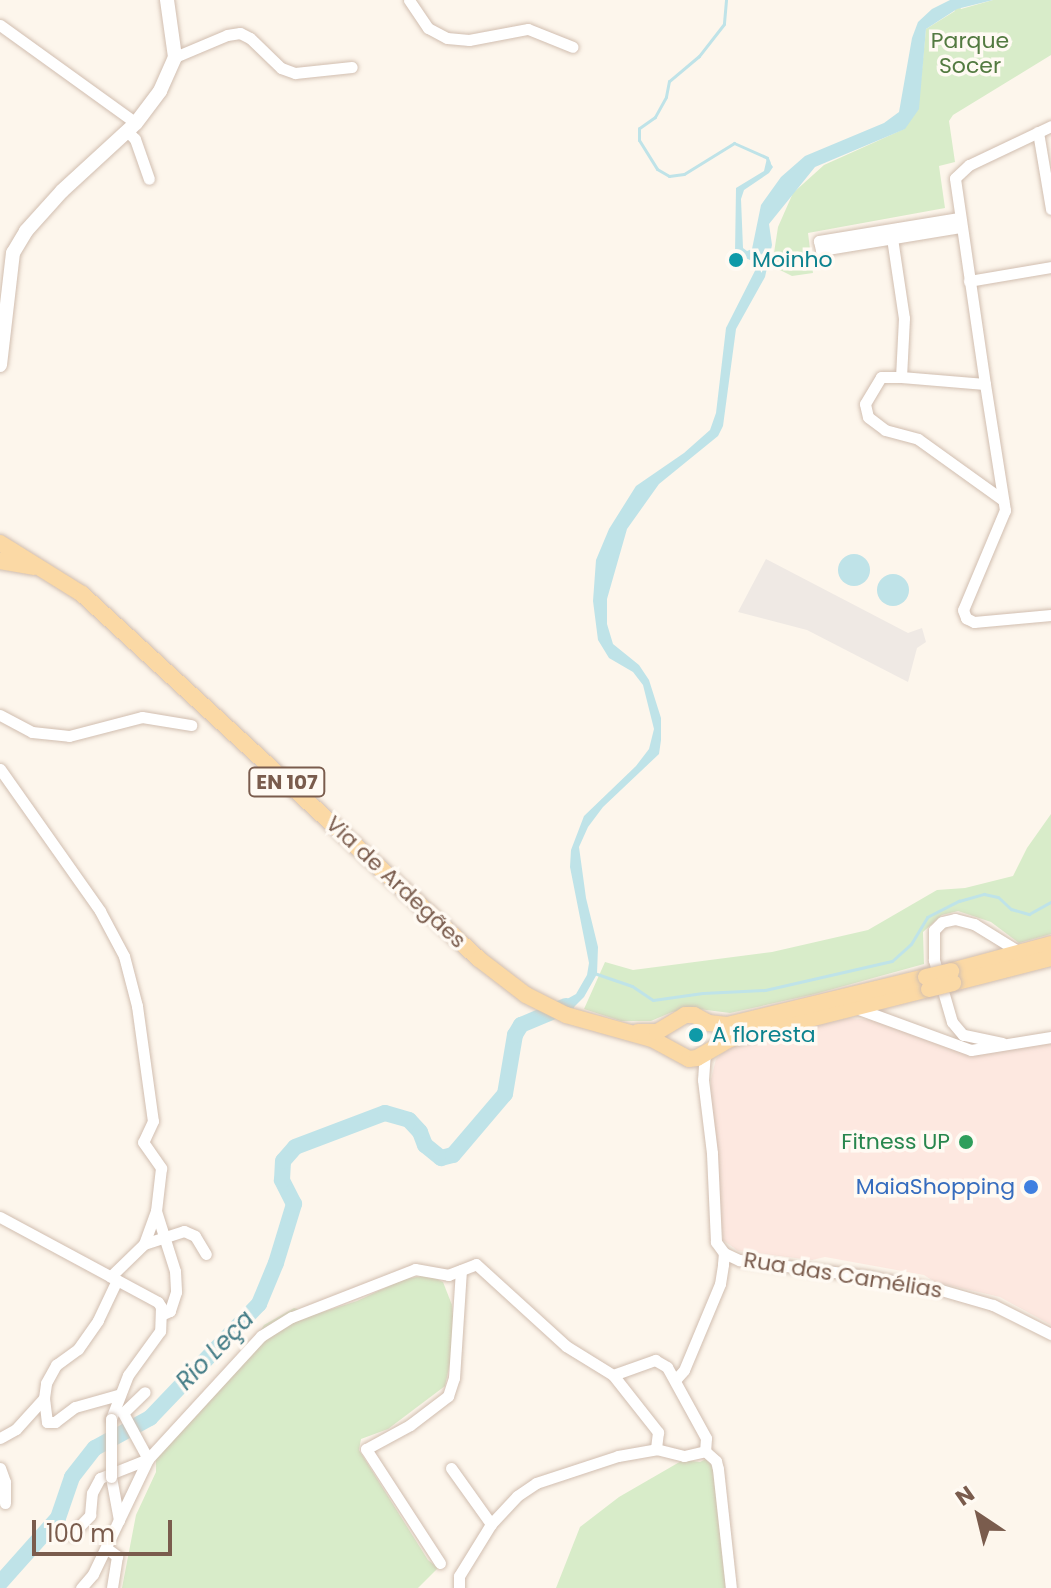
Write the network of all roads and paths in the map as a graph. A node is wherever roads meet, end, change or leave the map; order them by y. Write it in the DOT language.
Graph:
graph roads {
  1 [pos="167,0"];
  2 [pos="409,0"];
  3 [pos="0,25"];
  4 [pos="573,47"];
  5 [pos="175,57"];
  6 [pos="352,67"];
  7 [pos="1051,126"];
  8 [pos="132,127"];
  9 [pos="1038,132"];
  10 [pos="149,179"];
  11 [pos="1051,209"];
  12 [pos="960,223"];
  13 [pos="892,238"];
  14 [pos="1051,267"];
  15 [pos="969,281"];
  16 [pos="0,365"];
  17 [pos="901,377"];
  18 [pos="985,384"];
  19 [pos="1003,500"];
  20 [pos="0,543"];
  21 [pos="0,561"];
  22 [pos="46,570"];
  23 [pos="1051,615"];
  24 [pos="0,715"];
  25 [pos="191,725"];
  26 [pos="0,769"];
  27 [pos="1051,944"];
  28 [pos="1021,953"];
  29 [pos="1051,958"];
  30 [pos="952,977"];
  31 [pos="928,983"];
  32 [pos="855,1008"];
  33 [pos="709,1023"];
  34 [pos="672,1026"];
  35 [pos="624,1032"];
  36 [pos="1051,1037"];
  37 [pos="1002,1043"];
  38 [pos="674,1051"];
  39 [pos="708,1051"];
  40 [pos="156,1211"];
  41 [pos="0,1217"];
  42 [pos="166,1235"];
  43 [pos="144,1244"];
  44 [pos="724,1253"];
  45 [pos="206,1254"];
  46 [pos="461,1270"];
  47 [pos="114,1278"];
  48 [pos="163,1314"];
  49 [pos="1051,1334"];
  50 [pos="613,1375"];
  51 [pos="676,1379"];
  52 [pos="145,1392"];
  53 [pos="118,1395"];
  54 [pos="44,1398"];
  55 [pos="0,1438"];
  56 [pos="656,1449"];
  57 [pos="705,1451"];
  58 [pos="148,1459"];
  59 [pos="0,1468"];
  60 [pos="451,1468"];
  61 [pos="5,1503"];
  62 [pos="119,1521"];
  63 [pos="491,1524"];
  64 [pos="71,1535"];
  65 [pos="106,1548"];
  66 [pos="440,1563"];
  67 [pos="459,1582"];
  68 [pos="81,1588"];
  69 [pos="112,1588"];
  70 [pos="731,1588"];
  1 -- 5 [label="street"];
  2 -- 4 [label="street"];
  3 -- 8 [label="street"];
  5 -- 6 [label="street"];
  5 -- 8 [label="street"];
  7 -- 9 [label="street"];
  8 -- 10 [label="street"];
  8 -- 16 [label="street"];
  9 -- 11 [label="street"];
  9 -- 12 [label="street"];
  12 -- 13 [label="street"];
  12 -- 13 [label="street"];
  12 -- 15 [label="street"];
  13 -- 17 [label="street"];
  14 -- 15 [label="street"];
  15 -- 18 [label="street"];
  17 -- 18 [label="street"];
  17 -- 19 [label="street"];
  18 -- 19 [label="street"];
  19 -- 23 [label="street"];
  20 -- 22 [label="main road, Via de Ardegães / EN 107"];
  21 -- 22 [label="main road, Via de Ardegães / EN 107"];
  22 -- 35 [label="main road, Via de Ardegães / EN 107"];
  24 -- 25 [label="street"];
  26 -- 40 [label="street"];
  27 -- 28 [label="main road, Via de Ardegães / EN 107"];
  28 -- 30 [label="main road, Via de Ardegães / EN 107"];
  28 -- 37 [label="street"];
  29 -- 30 [label="main road, Via de Ardegães / EN 107"];
  30 -- 31 [label="main road, Via de Ardegães / EN 107, bridge"];
  31 -- 32 [label="main road, Via de Ardegães / EN 107"];
  31 -- 33 [label="main road, Via de Ardegães / EN 107"];
  32 -- 37 [label="street"];
  32 -- 39 [label="main road, Via de Ardegães / EN 107"];
  33 -- 34 [label="main road, Via de Ardegães / EN 107"];
  33 -- 39 [label="main road"];
  34 -- 35 [label="main road, Via de Ardegães / EN 107"];
  34 -- 38 [label="main road"];
  35 -- 38 [label="main road, Via de Ardegães / EN 107"];
  36 -- 37 [label="street"];
  38 -- 39 [label="main road, Via de Ardegães / EN 107"];
  39 -- 44 [label="street"];
  40 -- 42 [label="street"];
  40 -- 43 [label="street"];
  41 -- 47 [label="street"];
  42 -- 43 [label="street"];
  42 -- 45 [label="street"];
  42 -- 48 [label="street"];
  43 -- 47 [label="street"];
  44 -- 49 [label="street, Rua das Camélias"];
  44 -- 51 [label="street"];
  46 -- 50 [label="street"];
  46 -- 58 [label="street"];
  46 -- 66 [label="street"];
  47 -- 48 [label="street"];
  47 -- 54 [label="street"];
  48 -- 53 [label="street"];
  50 -- 51 [label="street"];
  50 -- 56 [label="street"];
  51 -- 57 [label="street"];
  52 -- 58 [label="street"];
  53 -- 54 [label="street"];
  53 -- 62 [label="street, bridge"];
  54 -- 55 [label="street"];
  56 -- 57 [label="street"];
  56 -- 63 [label="street"];
  57 -- 70 [label="street"];
  58 -- 62 [label="street"];
  58 -- 64 [label="street"];
  59 -- 61 [label="street"];
  60 -- 63 [label="street"];
  62 -- 65 [label="street"];
  63 -- 67 [label="street"];
  65 -- 68 [label="street"];
  65 -- 69 [label="street"];
}
